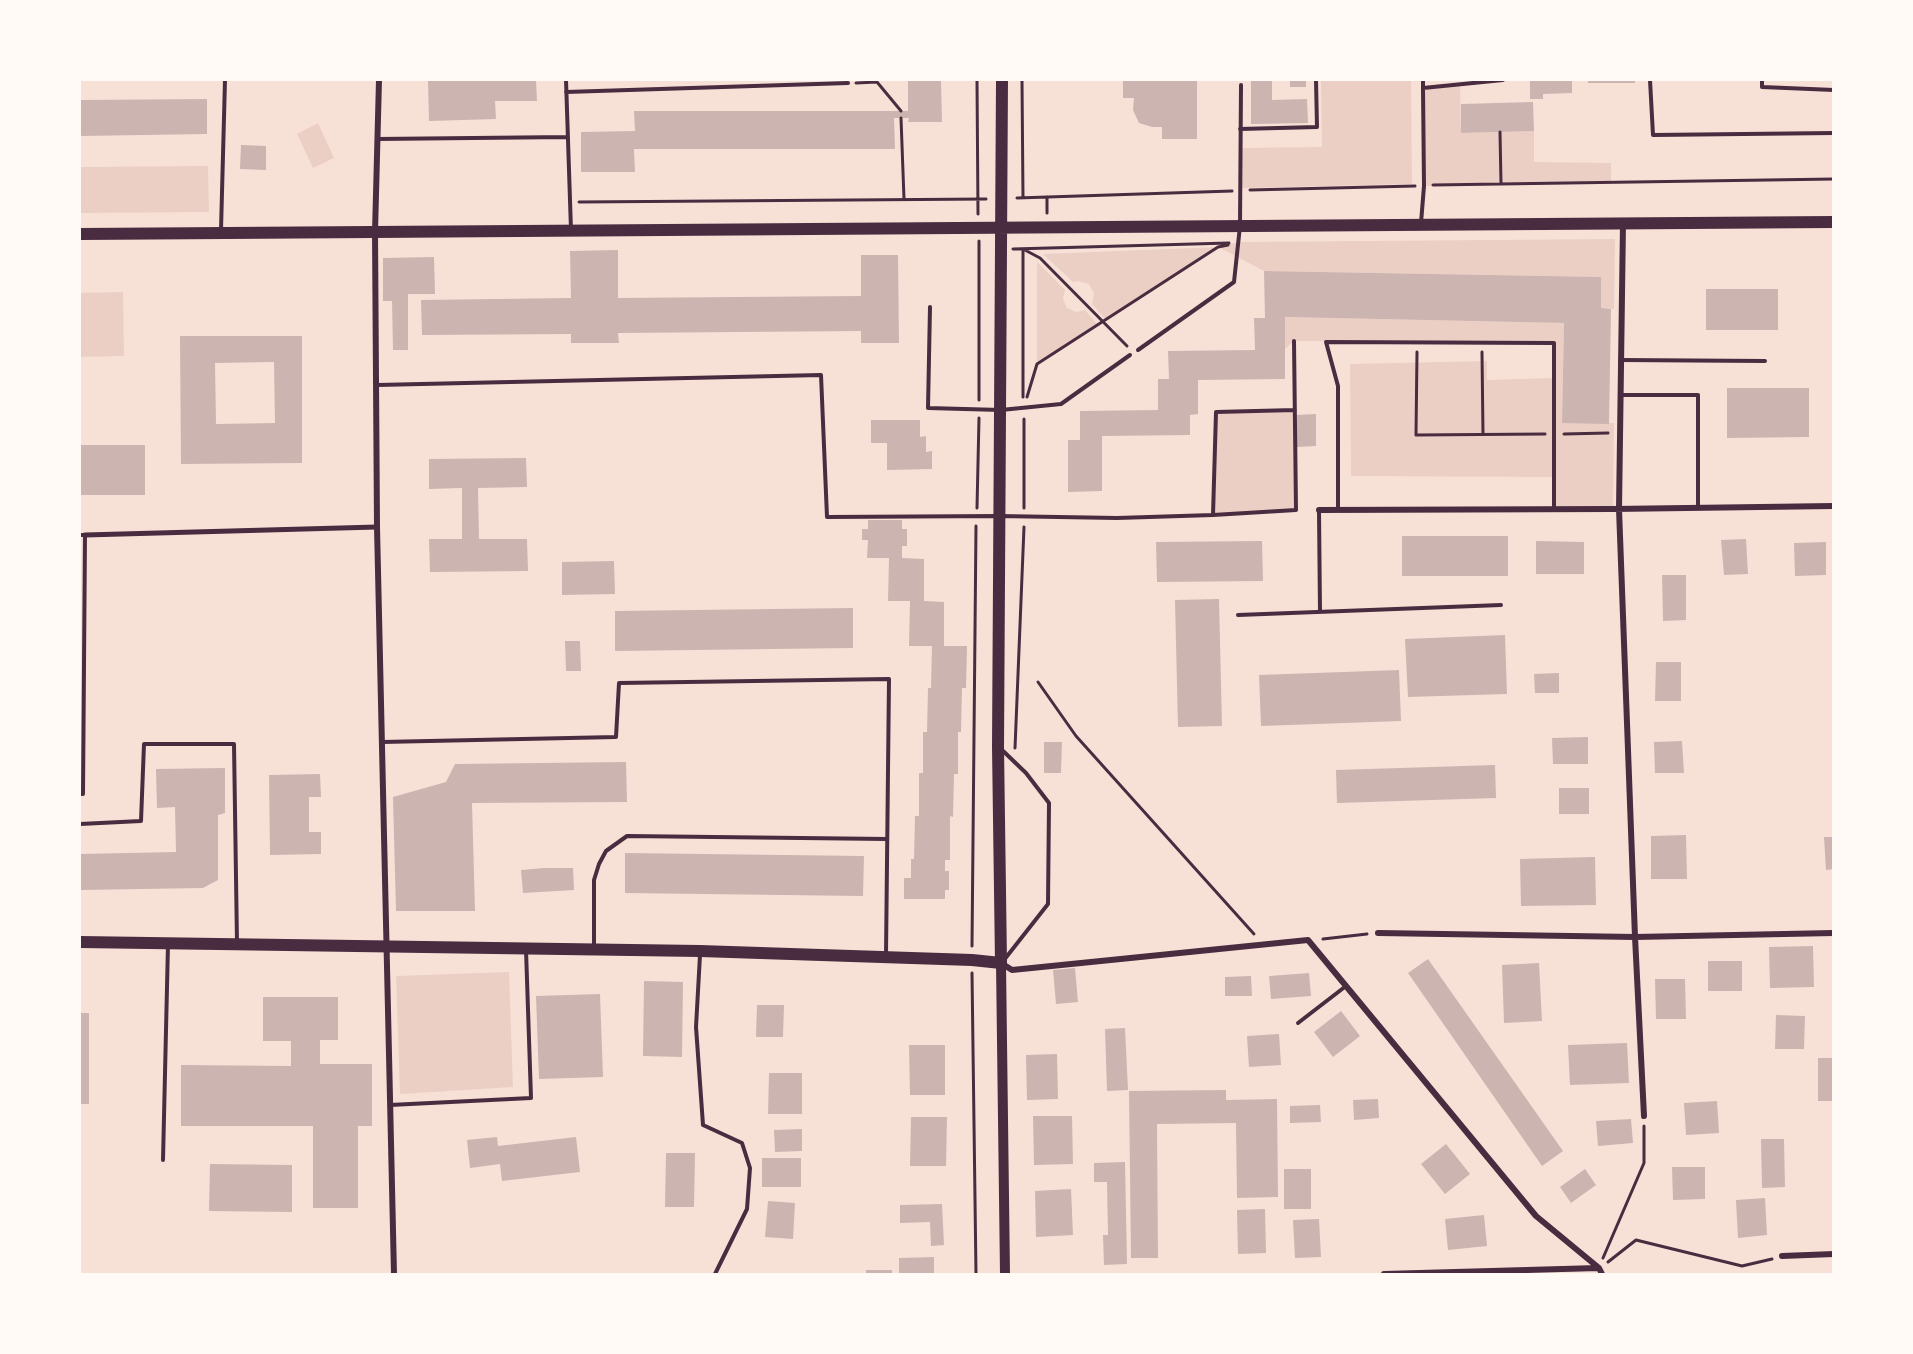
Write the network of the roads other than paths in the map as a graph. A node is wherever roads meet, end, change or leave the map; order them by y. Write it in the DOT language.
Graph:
graph roads {
  1 [pos="225,80"];
  2 [pos="379,80"];
  3 [pos="566,80"];
  4 [pos="1002,80"];
  5 [pos="1316,80"];
  6 [pos="1423,80"];
  7 [pos="1503,80"];
  8 [pos="1650,80"];
  9 [pos="1762,80"];
  10 [pos="848,83"];
  11 [pos="1240,85"];
  12 [pos="1423,88"];
  13 [pos="1833,90"];
  14 [pos="566,92"];
  15 [pos="1240,129"];
  16 [pos="1833,133"];
  17 [pos="568,137"];
  18 [pos="377,139"];
  19 [pos="1833,222"];
  20 [pos="1623,223"];
  21 [pos="1421,225"];
  22 [pos="1240,226"];
  23 [pos="1002,228"];
  24 [pos="571,231"];
  25 [pos="375,232"];
  26 [pos="80,234"];
  27 [pos="221,234"];
  28 [pos="930,307"];
  29 [pos="1294,341"];
  30 [pos="1620,360"];
  31 [pos="1765,361"];
  32 [pos="377,386"];
  33 [pos="1620,395"];
  34 [pos="1001,410"];
  35 [pos="1295,410"];
  36 [pos="1833,506"];
  37 [pos="1698,508"];
  38 [pos="1554,509"];
  39 [pos="1618,509"];
  40 [pos="1319,510"];
  41 [pos="1338,510"];
  42 [pos="1214,515"];
  43 [pos="999,516"];
  44 [pos="377,527"];
  45 [pos="82,535"];
  46 [pos="82,602"];
  47 [pos="1501,605"];
  48 [pos="1320,612"];
  49 [pos="1238,615"];
  50 [pos="382,742"];
  51 [pos="998,747"];
  52 [pos="80,794"];
  53 [pos="80,824"];
  54 [pos="887,839"];
  55 [pos="1378,933"];
  56 [pos="1833,933"];
  57 [pos="1635,937"];
  58 [pos="80,942"];
  59 [pos="168,944"];
  60 [pos="237,945"];
  61 [pos="386,948"];
  62 [pos="526,949"];
  63 [pos="595,950"];
  64 [pos="700,951"];
  65 [pos="886,958"];
  66 [pos="1001,963"];
  67 [pos="1346,986"];
  68 [pos="1298,1023"];
  69 [pos="390,1105"];
  70 [pos="1644,1116"];
  71 [pos="162,1160"];
  72 [pos="1833,1254"];
  73 [pos="1782,1256"];
  74 [pos="1600,1271"];
  75 [pos="394,1275"];
  76 [pos="715,1275"];
  77 [pos="1005,1275"];
  78 [pos="1384,1275"];
  1 -- 27 [label="lane"];
  2 -- 18 [label="street"];
  3 -- 14 [label="lane"];
  4 -- 23 [label="main road"];
  5 -- 15 [label="lane"];
  6 -- 12 [label="lane"];
  7 -- 12 [label="lane"];
  8 -- 16 [label="lane"];
  9 -- 13 [label="lane"];
  10 -- 14 [label="lane"];
  11 -- 15 [label="lane"];
  12 -- 21 [label="lane"];
  14 -- 17 [label="lane"];
  15 -- 22 [label="lane"];
  17 -- 18 [label="lane"];
  17 -- 24 [label="lane"];
  18 -- 25 [label="street"];
  19 -- 20 [label="main road"];
  20 -- 21 [label="main road"];
  20 -- 30 [label="street"];
  21 -- 22 [label="main road"];
  22 -- 23 [label="main road"];
  22 -- 34 [label="lane"];
  23 -- 24 [label="main road"];
  23 -- 34 [label="main road"];
  24 -- 25 [label="main road"];
  25 -- 27 [label="main road"];
  25 -- 32 [label="street"];
  26 -- 27 [label="main road"];
  28 -- 34 [label="lane"];
  29 -- 35 [label="lane"];
  30 -- 31 [label="lane"];
  30 -- 33 [label="street"];
  32 -- 43 [label="lane"];
  32 -- 44 [label="street"];
  33 -- 37 [label="lane"];
  33 -- 39 [label="street"];
  34 -- 43 [label="main road"];
  35 -- 42 [label="lane"];
  35 -- 42 [label="lane"];
  36 -- 37 [label="street"];
  37 -- 39 [label="street"];
  38 -- 39 [label="street"];
  38 -- 41 [label="street"];
  38 -- 41 [label="lane"];
  39 -- 57 [label="street"];
  40 -- 41 [label="street"];
  40 -- 48 [label="lane"];
  42 -- 43 [label="lane"];
  43 -- 51 [label="main road"];
  44 -- 45 [label="street"];
  44 -- 50 [label="street"];
  45 -- 46 [label="lane"];
  46 -- 52 [label="lane"];
  47 -- 48 [label="lane"];
  48 -- 49 [label="lane"];
  50 -- 54 [label="lane"];
  50 -- 61 [label="street"];
  51 -- 66 [label="main road"];
  51 -- 66 [label="lane"];
  53 -- 60 [label="lane"];
  54 -- 63 [label="lane"];
  54 -- 65 [label="lane"];
  55 -- 57 [label="street"];
  56 -- 57 [label="street"];
  57 -- 70 [label="street"];
  58 -- 59 [label="main road"];
  59 -- 60 [label="main road"];
  59 -- 71 [label="lane"];
  60 -- 61 [label="main road"];
  61 -- 62 [label="main road"];
  61 -- 69 [label="street"];
  62 -- 63 [label="main road"];
  62 -- 69 [label="lane"];
  63 -- 64 [label="main road"];
  64 -- 65 [label="main road"];
  64 -- 76 [label="lane"];
  65 -- 66 [label="main road"];
  66 -- 67 [label="street"];
  66 -- 77 [label="street"];
  67 -- 68 [label="lane"];
  67 -- 74 [label="street"];
  69 -- 75 [label="street"];
  72 -- 73 [label="street"];
  74 -- 78 [label="street"];
}
